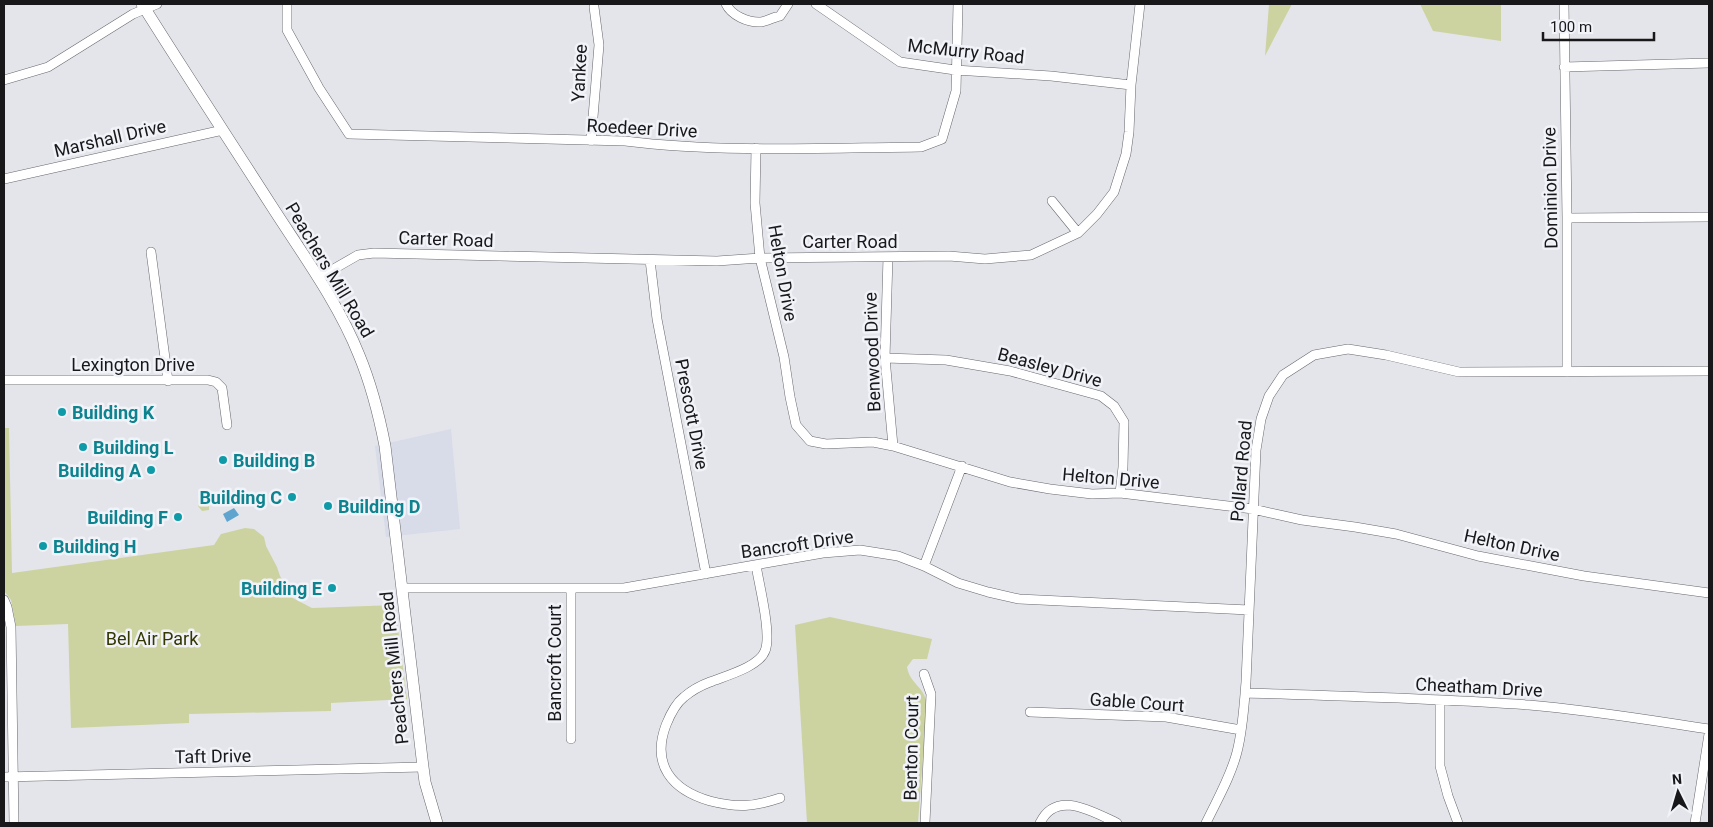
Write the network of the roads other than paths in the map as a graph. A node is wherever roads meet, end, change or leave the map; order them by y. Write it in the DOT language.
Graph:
graph roads {
  1 [pos="157,4"];
  2 [pos="287,4"];
  3 [pos="726,4"];
  4 [pos="788,4"];
  5 [pos="816,4"];
  6 [pos="958,4"];
  7 [pos="1140,4"];
  8 [pos="1564,4"];
  9 [pos="143,6"];
  10 [pos="594,7"];
  11 [pos="1709,63"];
  12 [pos="1564,66"];
  13 [pos="956,70"];
  14 [pos="4,80"];
  15 [pos="1131,85"];
  16 [pos="223,130"];
  17 [pos="591,141"];
  18 [pos="756,148"];
  19 [pos="4,179"];
  20 [pos="1052,201"];
  21 [pos="1709,217"];
  22 [pos="1567,218"];
  23 [pos="1078,233"];
  24 [pos="151,252"];
  25 [pos="888,257"];
  26 [pos="760,258"];
  27 [pos="650,260"];
  28 [pos="318,278"];
  29 [pos="885,358"];
  30 [pos="1709,371"];
  31 [pos="1566,372"];
  32 [pos="4,380"];
  33 [pos="168,381"];
  34 [pos="227,425"];
  35 [pos="893,446"];
  36 [pos="962,466"];
  37 [pos="1120,493"];
  38 [pos="1253,509"];
  39 [pos="756,566"];
  40 [pos="924,566"];
  41 [pos="706,574"];
  42 [pos="402,588"];
  43 [pos="571,588"];
  44 [pos="1709,593"];
  45 [pos="4,600"];
  46 [pos="1249,610"];
  47 [pos="924,674"];
  48 [pos="1245,693"];
  49 [pos="1440,701"];
  50 [pos="1030,712"];
  51 [pos="1709,729"];
  52 [pos="1241,730"];
  53 [pos="1709,734"];
  54 [pos="571,739"];
  55 [pos="423,767"];
  56 [pos="8,777"];
  57 [pos="780,798"];
  58 [pos="14,823"];
  59 [pos="437,823"];
  60 [pos="925,823"];
  61 [pos="1040,823"];
  62 [pos="1117,823"];
  63 [pos="1206,823"];
  64 [pos="1458,823"];
  65 [pos="1695,823"];
  1 -- 9 [label="street"];
  2 -- 17 [label="street, Roedeer Drive"];
  3 -- 4 [label="street"];
  5 -- 13 [label="street, McMurry Road"];
  6 -- 13 [label="street, Roedeer Drive"];
  7 -- 15 [label="street, Carter Road"];
  8 -- 12 [label="street, Dominion Drive"];
  9 -- 14 [label="street"];
  9 -- 16 [label="main road, Peachers Mill Road"];
  10 -- 17 [label="street, Yankee"];
  11 -- 12 [label="street"];
  12 -- 22 [label="street, Dominion Drive"];
  13 -- 15 [label="street, McMurry Road"];
  13 -- 18 [label="street, Roedeer Drive"];
  15 -- 23 [label="street, Carter Road"];
  16 -- 19 [label="street, Marshall Drive"];
  16 -- 28 [label="main road, Peachers Mill Road"];
  17 -- 18 [label="street, Roedeer Drive"];
  18 -- 26 [label="street, Helton Drive"];
  20 -- 23 [label="street"];
  21 -- 22 [label="street"];
  22 -- 31 [label="street, Dominion Drive"];
  23 -- 25 [label="street, Carter Road"];
  24 -- 33 [label="street"];
  25 -- 26 [label="street, Carter Road"];
  25 -- 29 [label="street, Benwood Drive"];
  26 -- 27 [label="street, Carter Road"];
  26 -- 35 [label="street, Helton Drive"];
  27 -- 28 [label="street, Carter Road"];
  27 -- 41 [label="street, Prescott Drive"];
  28 -- 42 [label="main road, Peachers Mill Road"];
  29 -- 35 [label="street, Benwood Drive"];
  29 -- 37 [label="street, Beasley Drive"];
  30 -- 31 [label="street, Pollard Road"];
  31 -- 38 [label="street, Pollard Road"];
  32 -- 33 [label="street, Lexington Drive"];
  33 -- 34 [label="street, Lexington Drive"];
  35 -- 36 [label="street, Helton Drive"];
  36 -- 37 [label="street, Helton Drive"];
  36 -- 40 [label="street"];
  37 -- 38 [label="street, Helton Drive"];
  38 -- 44 [label="street, Helton Drive"];
  38 -- 46 [label="street, Pollard Road"];
  39 -- 40 [label="street, Bancroft Drive"];
  39 -- 41 [label="street, Bancroft Drive"];
  39 -- 57 [label="street"];
  40 -- 46 [label="street, Bancroft Drive"];
  41 -- 43 [label="street, Bancroft Drive"];
  42 -- 43 [label="street, Bancroft Drive"];
  42 -- 55 [label="main road, Peachers Mill Road"];
  43 -- 54 [label="street, Bancroft Court"];
  45 -- 56 [label="street"];
  46 -- 48 [label="street, Pollard Road"];
  47 -- 60 [label="street, Benton Court"];
  48 -- 49 [label="street, Cheatham Drive"];
  48 -- 52 [label="street, Pollard Road"];
  49 -- 51 [label="street, Cheatham Drive"];
  49 -- 64 [label="street"];
  50 -- 52 [label="street, Gable Court"];
  52 -- 63 [label="street, Pollard Road"];
  53 -- 65 [label="street"];
  55 -- 56 [label="street, Taft Drive"];
  55 -- 59 [label="main road, Peachers Mill Road"];
  56 -- 58 [label="street"];
  61 -- 62 [label="street"];
}
